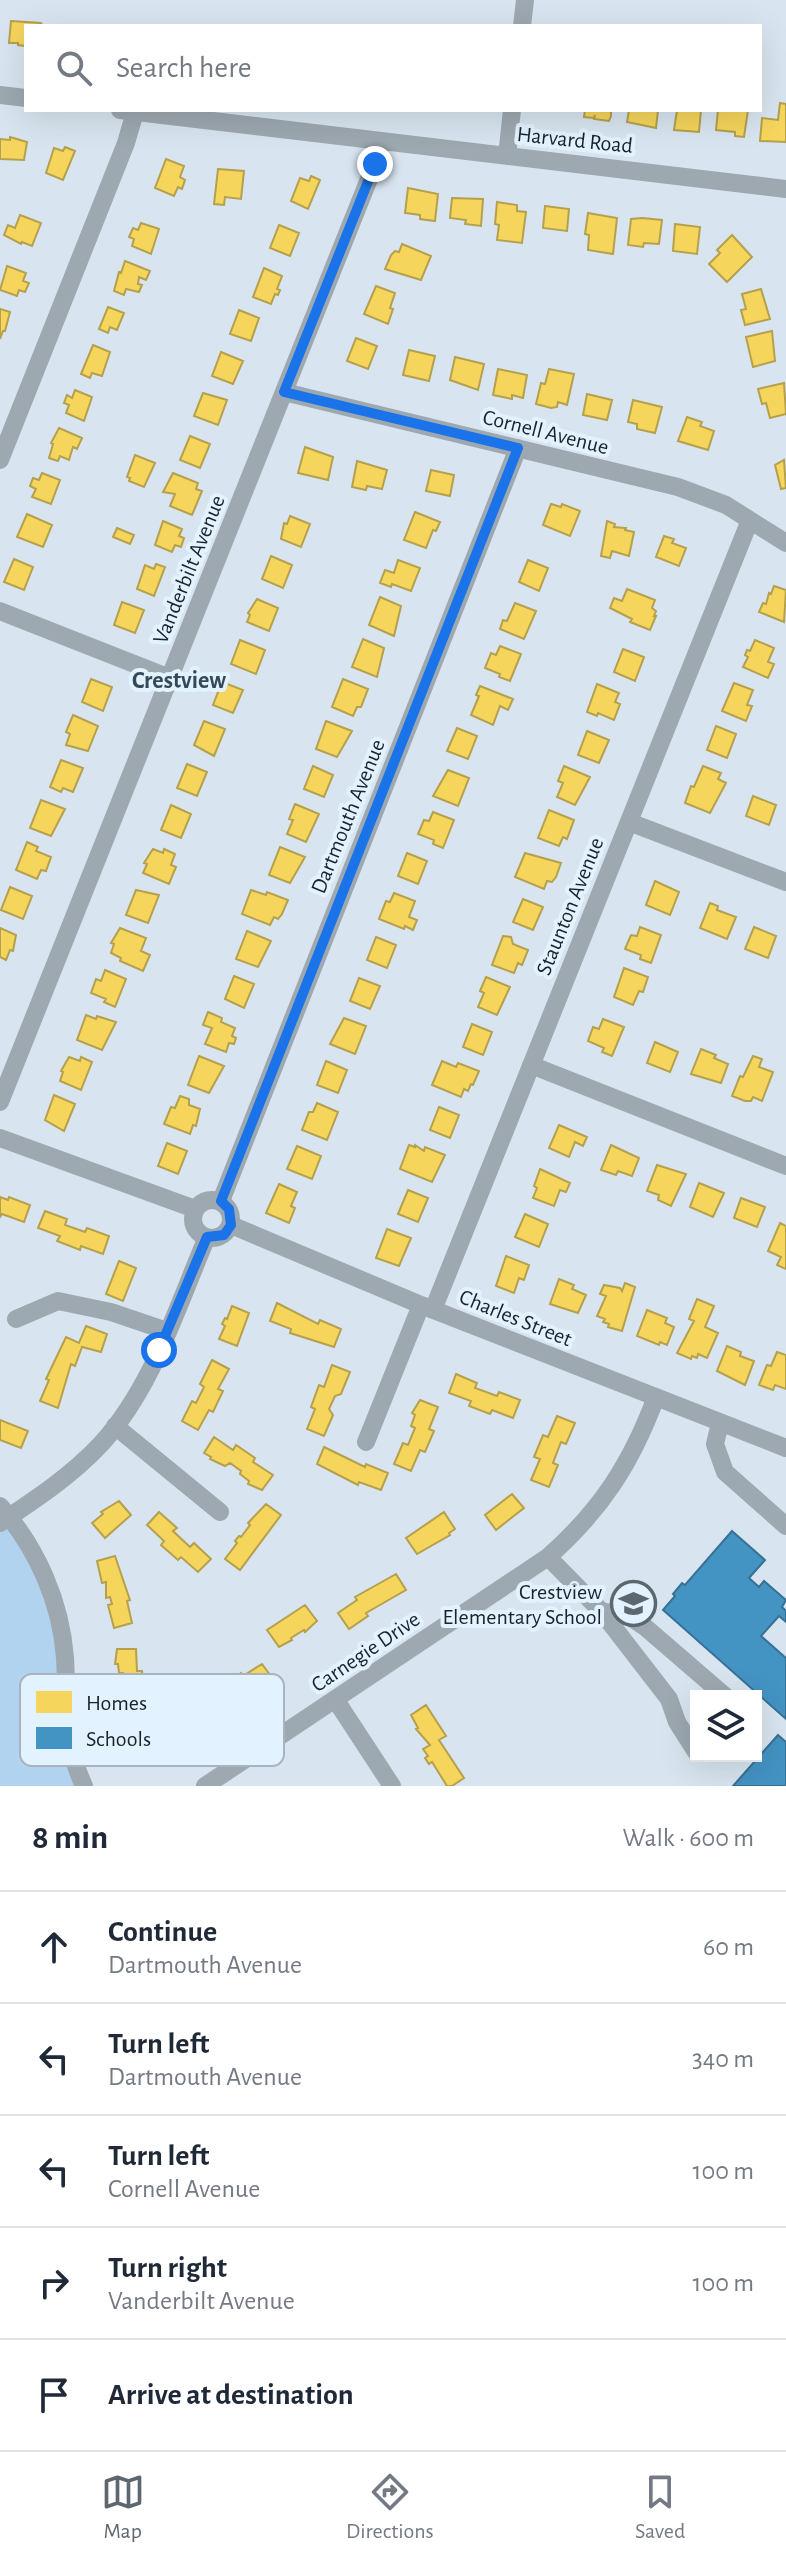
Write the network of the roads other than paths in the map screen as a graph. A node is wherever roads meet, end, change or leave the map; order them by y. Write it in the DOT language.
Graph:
graph roads {
  1 [pos="525,0"];
  2 [pos="522,24"];
  3 [pos="0,95"];
  4 [pos="24,98"];
  5 [pos="127,112"];
  6 [pos="136,112"];
  7 [pos="512,112"];
  8 [pos="382,141"];
  9 [pos="507,156"];
  10 [pos="786,189"];
  11 [pos="284,392"];
  12 [pos="518,448"];
  13 [pos="0,460"];
  14 [pos="750,520"];
  15 [pos="786,543"];
  16 [pos="0,611"];
  17 [pos="170,678"];
  18 [pos="629,822"];
  19 [pos="786,882"];
  20 [pos="531,1065"];
  21 [pos="0,1102"];
  22 [pos="0,1138"];
  23 [pos="786,1166"];
  24 [pos="221,1201"];
  25 [pos="195,1209"];
  26 [pos="231,1225"];
  27 [pos="207,1237"];
  28 [pos="427,1307"];
  29 [pos="16,1319"];
  30 [pos="167,1331"];
  31 [pos="656,1397"];
  32 [pos="720,1423"];
  33 [pos="115,1426"];
  34 [pos="366,1442"];
  35 [pos="786,1448"];
  36 [pos="220,1512"];
  37 [pos="3,1515"];
  38 [pos="786,1526"];
  39 [pos="548,1557"];
  40 [pos="601,1611"];
  41 [pos="65,1674"];
  42 [pos="718,1690"];
  43 [pos="335,1699"];
  44 [pos="284,1733"];
  45 [pos="690,1743"];
  46 [pos="76,1766"];
  47 [pos="235,1766"];
  48 [pos="84,1786"];
  49 [pos="205,1786"];
  50 [pos="392,1786"];
  1 -- 2 [label="street"];
  3 -- 4 [label="street"];
  5 -- 13 [label="street"];
  6 -- 8 [label="street, Harvard Road"];
  7 -- 9 [label="street"];
  8 -- 9 [label="street, Harvard Road"];
  8 -- 11 [label="street, Vanderbilt Avenue"];
  9 -- 10 [label="street, Harvard Road"];
  11 -- 12 [label="street, Cornell Avenue"];
  11 -- 17 [label="street, Vanderbilt Avenue"];
  12 -- 14 [label="street, Cornell Avenue"];
  12 -- 24 [label="street, Dartmouth Avenue"];
  14 -- 15 [label="street, Cornell Avenue"];
  14 -- 18 [label="street, Staunton Avenue"];
  16 -- 17 [label="street"];
  17 -- 21 [label="street, Vanderbilt Avenue"];
  18 -- 19 [label="street"];
  18 -- 20 [label="street, Staunton Avenue"];
  20 -- 23 [label="street"];
  20 -- 28 [label="street, Staunton Avenue"];
  22 -- 25 [label="street"];
  24 -- 25 [label="street"];
  24 -- 26 [label="street"];
  25 -- 27 [label="street"];
  26 -- 27 [label="street"];
  26 -- 28 [label="street, Charles Street"];
  27 -- 30 [label="street"];
  28 -- 31 [label="street, Charles Street"];
  28 -- 34 [label="street, Staunton Avenue"];
  29 -- 30 [label="street"];
  30 -- 33 [label="street"];
  31 -- 32 [label="street, Charles Street"];
  31 -- 39 [label="street, Carnegie Drive"];
  32 -- 35 [label="street, Charles Street"];
  32 -- 38 [label="street"];
  33 -- 36 [label="street"];
  33 -- 37 [label="street"];
  37 -- 41 [label="street"];
  39 -- 40 [label="street"];
  39 -- 43 [label="street, Carnegie Drive"];
  40 -- 42 [label="street"];
  40 -- 45 [label="street"];
  43 -- 44 [label="street, Carnegie Drive"];
  43 -- 50 [label="street"];
  46 -- 48 [label="street"];
  47 -- 49 [label="street, Carnegie Drive"];
}
